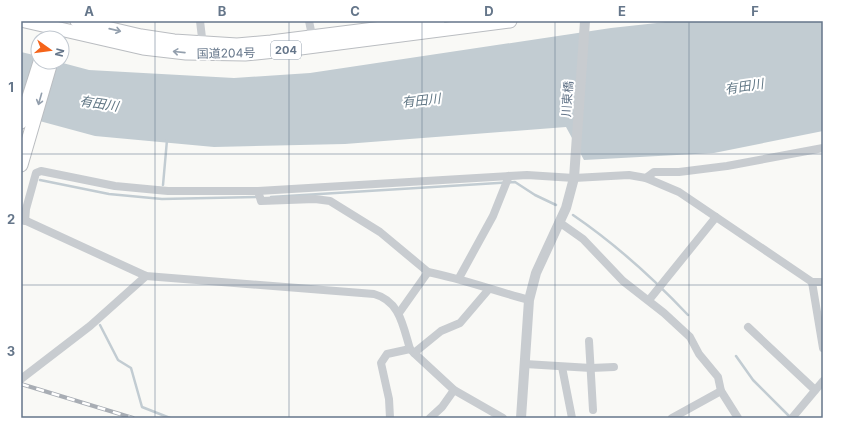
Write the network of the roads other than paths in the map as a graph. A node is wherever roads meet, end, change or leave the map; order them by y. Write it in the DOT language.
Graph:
graph roads {
  1 [pos="25,21"];
  2 [pos="77,21"];
  3 [pos="200,21"];
  4 [pos="309,21"];
  5 [pos="438,21"];
  6 [pos="510,21"];
  7 [pos="585,25"];
  8 [pos="391,28"];
  9 [pos="56,29"];
  10 [pos="313,42"];
  11 [pos="203,48"];
  12 [pos="37,70"];
  13 [pos="49,70"];
  14 [pos="21,122"];
  15 [pos="823,148"];
  16 [pos="21,165"];
  17 [pos="574,175"];
  18 [pos="508,176"];
  19 [pos="646,178"];
  20 [pos="334,186"];
  21 [pos="258,191"];
  22 [pos="330,201"];
  23 [pos="716,217"];
  24 [pos="23,220"];
  25 [pos="559,222"];
  26 [pos="428,272"];
  27 [pos="146,276"];
  28 [pos="459,278"];
  29 [pos="812,282"];
  30 [pos="823,282"];
  31 [pos="489,289"];
  32 [pos="529,300"];
  33 [pos="648,300"];
  34 [pos="399,313"];
  35 [pos="748,327"];
  36 [pos="589,341"];
  37 [pos="823,348"];
  38 [pos="412,351"];
  39 [pos="525,364"];
  40 [pos="562,367"];
  41 [pos="614,367"];
  42 [pos="590,368"];
  43 [pos="21,379"];
  44 [pos="823,380"];
  45 [pos="454,390"];
  46 [pos="815,390"];
  47 [pos="721,391"];
  48 [pos="593,410"];
  49 [pos="393,417"];
  50 [pos="430,418"];
  51 [pos="503,418"];
  52 [pos="521,418"];
  53 [pos="572,418"];
  54 [pos="672,418"];
  55 [pos="738,418"];
  56 [pos="792,418"];
  1 -- 9 [label="highway, 国道204号"];
  2 -- 11 [label="highway, 国道204号 / 204, one-way"];
  3 -- 11 [label="street"];
  4 -- 10 [label="street"];
  5 -- 8 [label="highway, 国道204号 / 204"];
  6 -- 8 [label="highway, 国道204号 / 204"];
  7 -- 17 [label="street, 川東橋"];
  8 -- 10 [label="highway, 国道204号 / 204"];
  11 -- 9 [label="highway, 国道204号 / 204, one-way"];
  10 -- 11 [label="highway, 国道204号 / 204"];
  12 -- 14 [label="highway"];
  13 -- 16 [label="highway, one-way"];
  15 -- 19 [label="street"];
  17 -- 18 [label="street"];
  17 -- 19 [label="street"];
  17 -- 25 [label="street, 川東橋"];
  18 -- 20 [label="street"];
  18 -- 28 [label="street"];
  19 -- 23 [label="street"];
  20 -- 21 [label="street"];
  20 -- 22 [label="street"];
  21 -- 22 [label="street"];
  21 -- 24 [label="street"];
  22 -- 26 [label="street"];
  23 -- 29 [label="street"];
  23 -- 33 [label="street"];
  24 -- 27 [label="street"];
  25 -- 32 [label="street, 川東橋"];
  25 -- 33 [label="street"];
  26 -- 28 [label="street"];
  26 -- 34 [label="street"];
  27 -- 34 [label="street"];
  27 -- 43 [label="street"];
  28 -- 31 [label="street"];
  29 -- 30 [label="street"];
  29 -- 37 [label="street"];
  31 -- 32 [label="street"];
  31 -- 38 [label="street"];
  32 -- 39 [label="street, 川東橋"];
  33 -- 47 [label="street"];
  34 -- 38 [label="street"];
  35 -- 46 [label="street"];
  36 -- 42 [label="street"];
  38 -- 45 [label="street"];
  38 -- 49 [label="street"];
  39 -- 40 [label="street"];
  39 -- 52 [label="street, 川東橋"];
  40 -- 42 [label="street"];
  40 -- 53 [label="street"];
  41 -- 42 [label="street"];
  42 -- 48 [label="street"];
  44 -- 46 [label="street"];
  45 -- 50 [label="street"];
  45 -- 51 [label="street"];
  46 -- 56 [label="street"];
  47 -- 54 [label="street"];
  47 -- 55 [label="street"];
}
